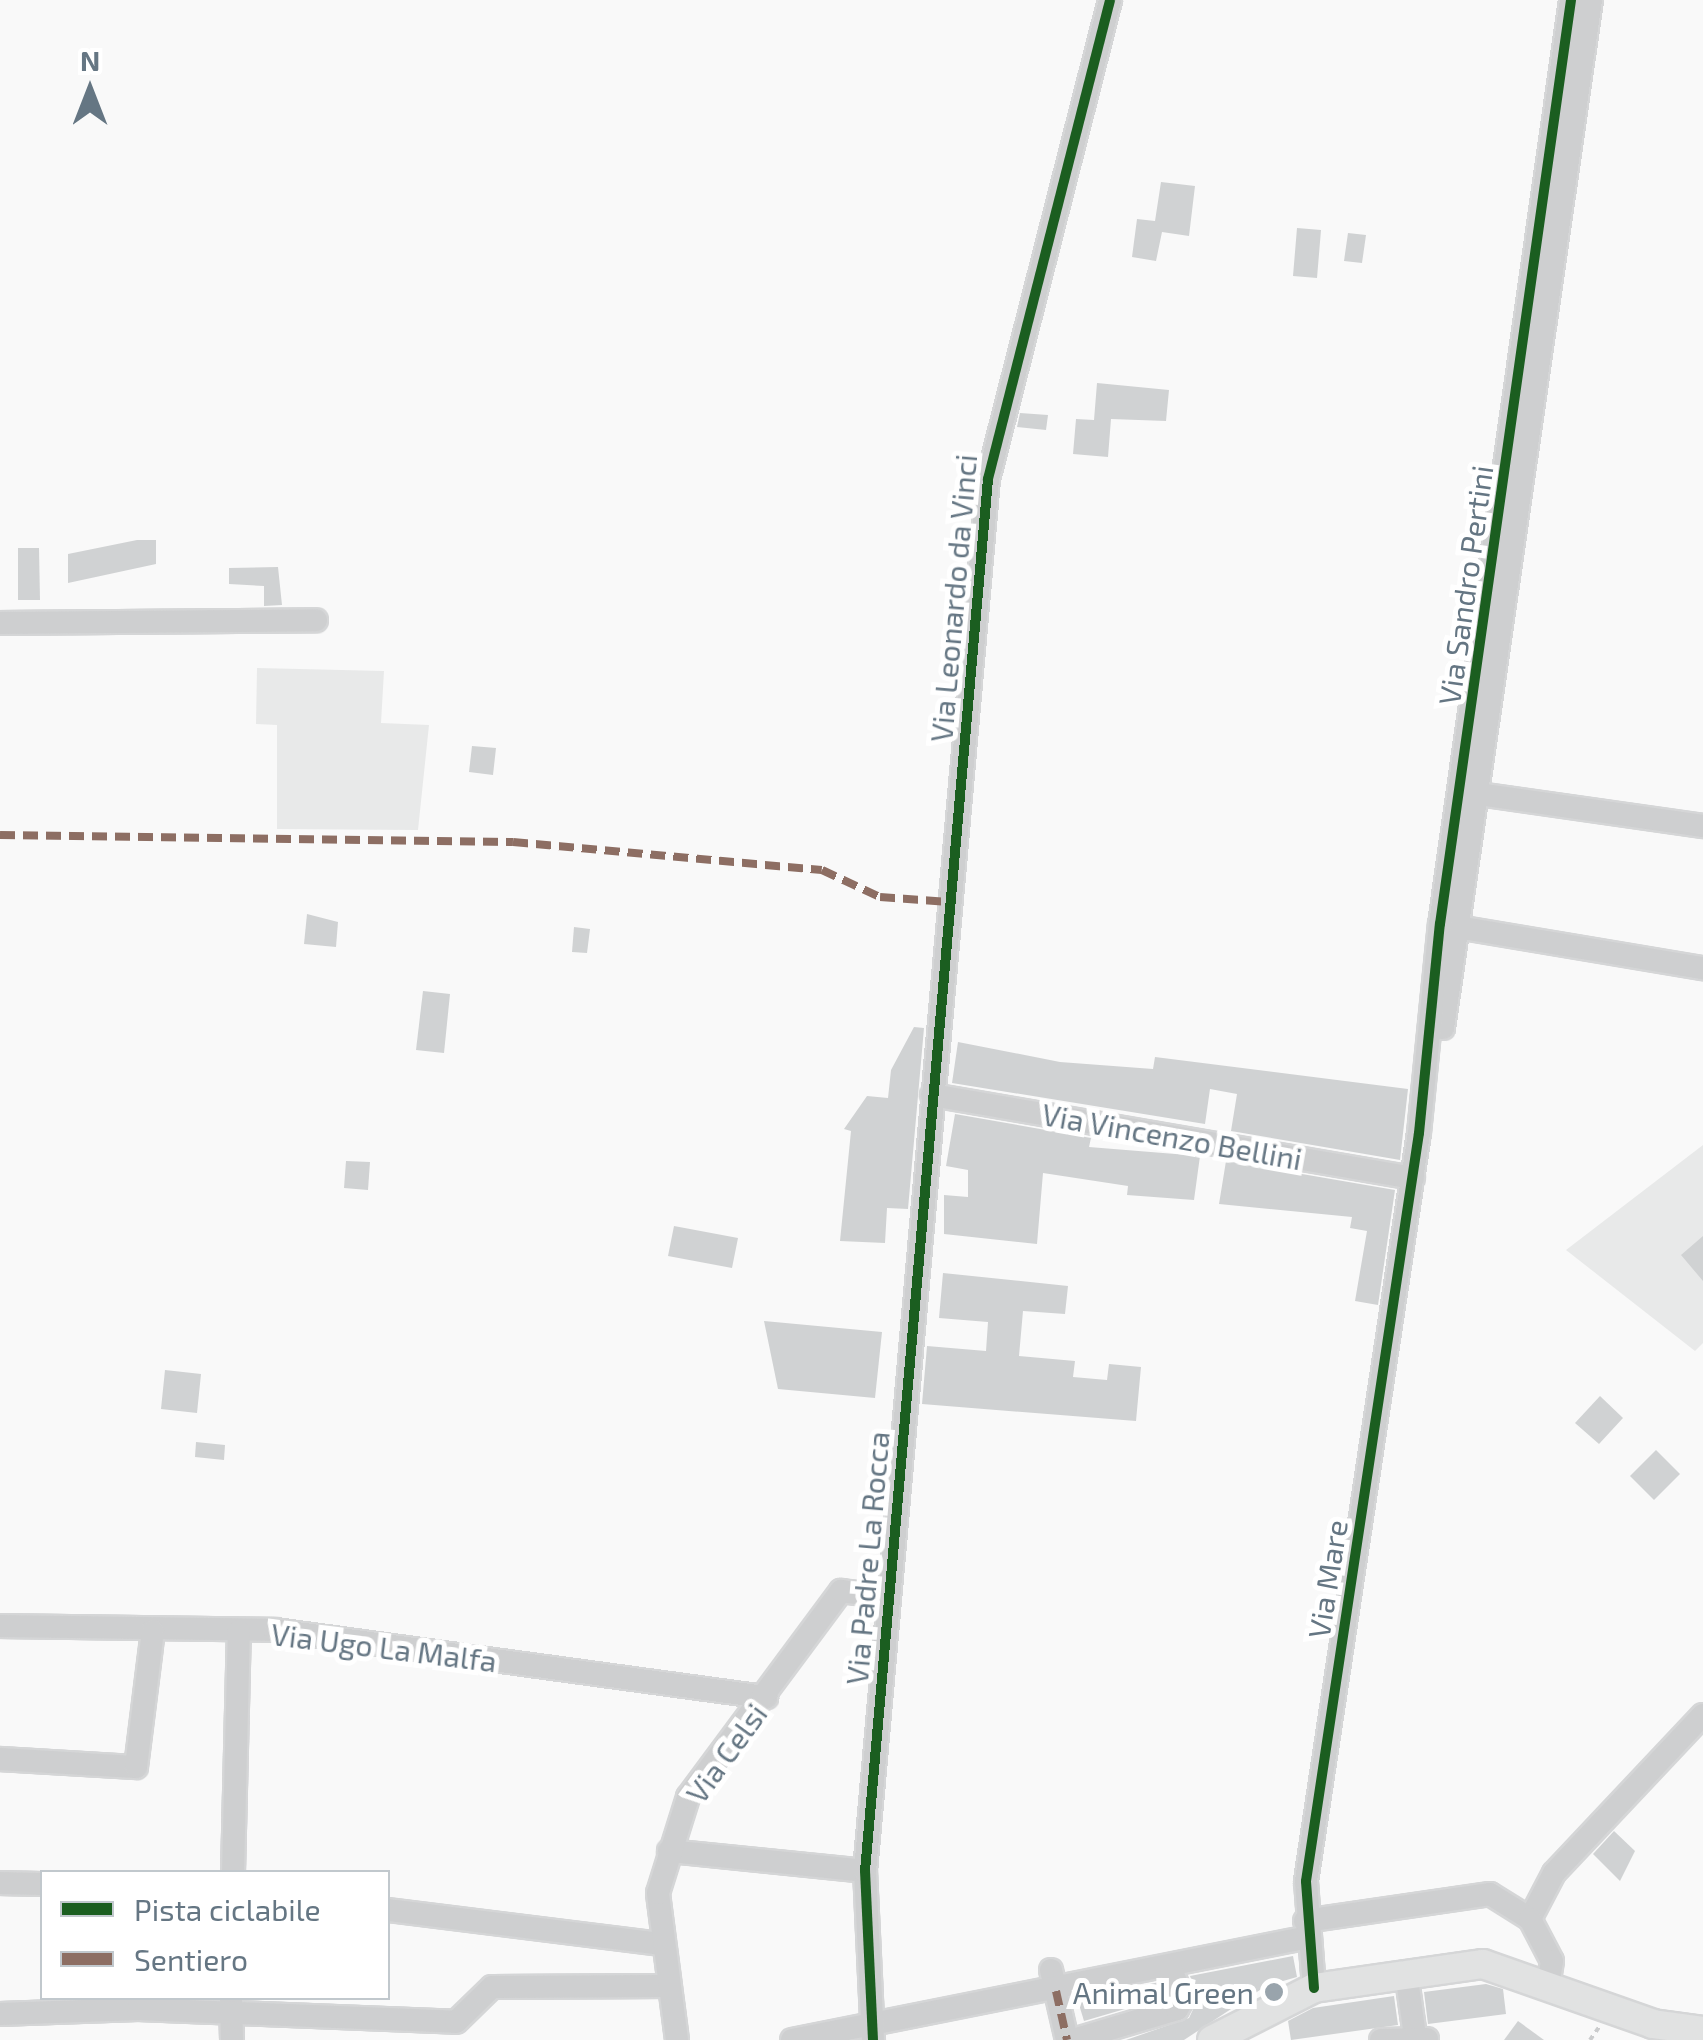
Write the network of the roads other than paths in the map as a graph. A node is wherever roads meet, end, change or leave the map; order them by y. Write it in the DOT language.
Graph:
graph roads {
  1 [pos="1110,0"];
  2 [pos="1572,0"];
  3 [pos="1590,0"];
  4 [pos="1561,143"];
  5 [pos="316,620"];
  6 [pos="0,623"];
  7 [pos="1470,792"];
  8 [pos="1703,826"];
  9 [pos="1448,926"];
  10 [pos="1703,968"];
  11 [pos="932,1095"];
  12 [pos="1413,1178"];
  13 [pos="888,1598"];
  14 [pos="0,1626"];
  15 [pos="153,1630"];
  16 [pos="238,1631"];
  17 [pos="766,1697"];
  18 [pos="1703,1715"];
  19 [pos="0,1759"];
  20 [pos="669,1851"];
  21 [pos="232,1870"];
  22 [pos="864,1871"];
  23 [pos="0,1883"];
  24 [pos="40,1884"];
  25 [pos="390,1910"];
  26 [pos="1530,1920"];
  27 [pos="1304,1929"];
  28 [pos="662,1944"];
  29 [pos="1171,1970"];
  30 [pos="1406,1972"];
  31 [pos="1054,1981"];
  32 [pos="1549,1981"];
  33 [pos="667,1986"];
  34 [pos="1314,1988"];
  35 [pos="231,2005"];
  36 [pos="0,2014"];
  37 [pos="1703,2031"];
  38 [pos="1650,2032"];
  39 [pos="872,2033"];
  40 [pos="1422,2038"];
  41 [pos="232,2040"];
  42 [pos="676,2040"];
  43 [pos="792,2040"];
  44 [pos="1070,2040"];
  45 [pos="1212,2040"];
  46 [pos="1381,2040"];
  1 -- 11 [label="street, Via Leonardo da Vinci"];
  2 -- 4 [label="street, Via Sandro Pertini"];
  3 -- 4 [label="street, Via Sandro Pertini"];
  4 -- 7 [label="street, Via Sandro Pertini"];
  5 -- 6 [label="street"];
  7 -- 8 [label="street"];
  7 -- 9 [label="street, Via Sandro Pertini"];
  9 -- 10 [label="street"];
  9 -- 12 [label="street, Via Sandro Pertini"];
  11 -- 12 [label="street, Via Vincenzo Bellini"];
  11 -- 13 [label="street, Via Padre La Rocca"];
  12 -- 27 [label="street, Via Mare"];
  13 -- 17 [label="street, Via Celsi"];
  13 -- 22 [label="street, Via Padre La Rocca"];
  14 -- 15 [label="street, Via Ugo La Malfa"];
  15 -- 16 [label="street, Via Ugo La Malfa"];
  15 -- 19 [label="street"];
  16 -- 17 [label="street, Via Ugo La Malfa"];
  16 -- 21 [label="street"];
  17 -- 20 [label="street, Via Celsi"];
  18 -- 26 [label="street"];
  20 -- 22 [label="street"];
  20 -- 28 [label="street, Via Celsi"];
  22 -- 39 [label="street, Via Padre La Rocca"];
  23 -- 24 [label="street"];
  25 -- 28 [label="street"];
  26 -- 27 [label="street"];
  26 -- 32 [label="street"];
  27 -- 29 [label="street"];
  27 -- 34 [label="street, Via Mare"];
  28 -- 33 [label="street, Via Celsi"];
  29 -- 31 [label="street"];
  29 -- 44 [label="street"];
  30 -- 32 [label="main road"];
  30 -- 34 [label="main road"];
  30 -- 40 [label="street"];
  31 -- 39 [label="street"];
  31 -- 44 [label="street"];
  32 -- 38 [label="main road"];
  33 -- 35 [label="street"];
  33 -- 42 [label="street, Via Celsi"];
  34 -- 45 [label="main road"];
  35 -- 36 [label="street"];
  35 -- 41 [label="street"];
  37 -- 38 [label="main road"];
  39 -- 43 [label="street"];
  40 -- 46 [label="street"];
}
